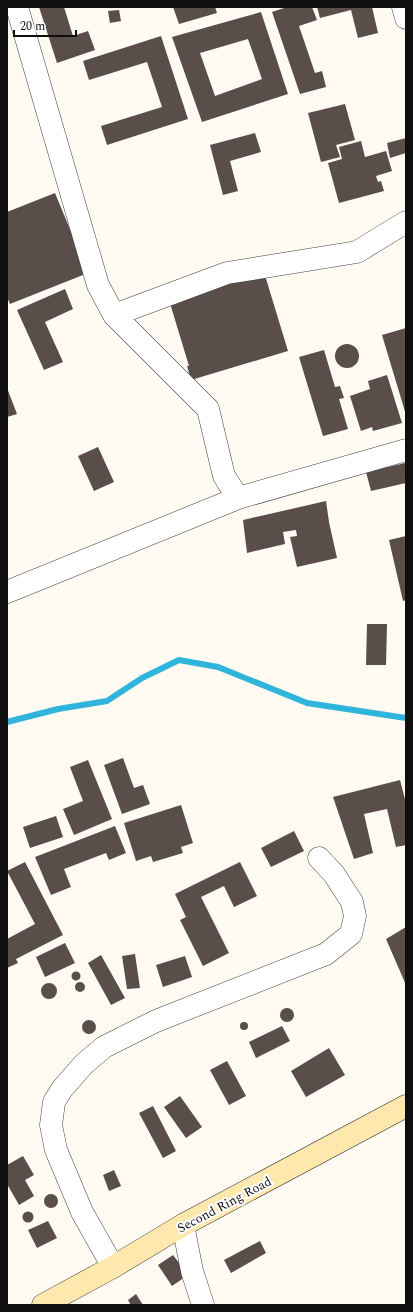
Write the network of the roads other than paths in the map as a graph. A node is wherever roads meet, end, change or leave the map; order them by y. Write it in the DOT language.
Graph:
graph roads {
  1 [pos="17,7"];
  2 [pos="403,7"];
  3 [pos="406,18"];
  4 [pos="406,222"];
  5 [pos="114,315"];
  6 [pos="406,450"];
  7 [pos="238,498"];
  8 [pos="7,592"];
  9 [pos="319,858"];
  10 [pos="406,1106"];
  11 [pos="183,1225"];
  12 [pos="113,1267"];
  13 [pos="43,1305"];
  14 [pos="203,1305"];
  1 -- 5 [label="street"];
  2 -- 3 [label="street"];
  4 -- 5 [label="street"];
  5 -- 7 [label="street"];
  6 -- 7 [label="street"];
  7 -- 8 [label="street"];
  9 -- 12 [label="street"];
  10 -- 11 [label="main road, Second Ring Road"];
  11 -- 12 [label="main road, Second Ring Road"];
  11 -- 14 [label="street"];
  12 -- 13 [label="main road, Second Ring Road"];
}
